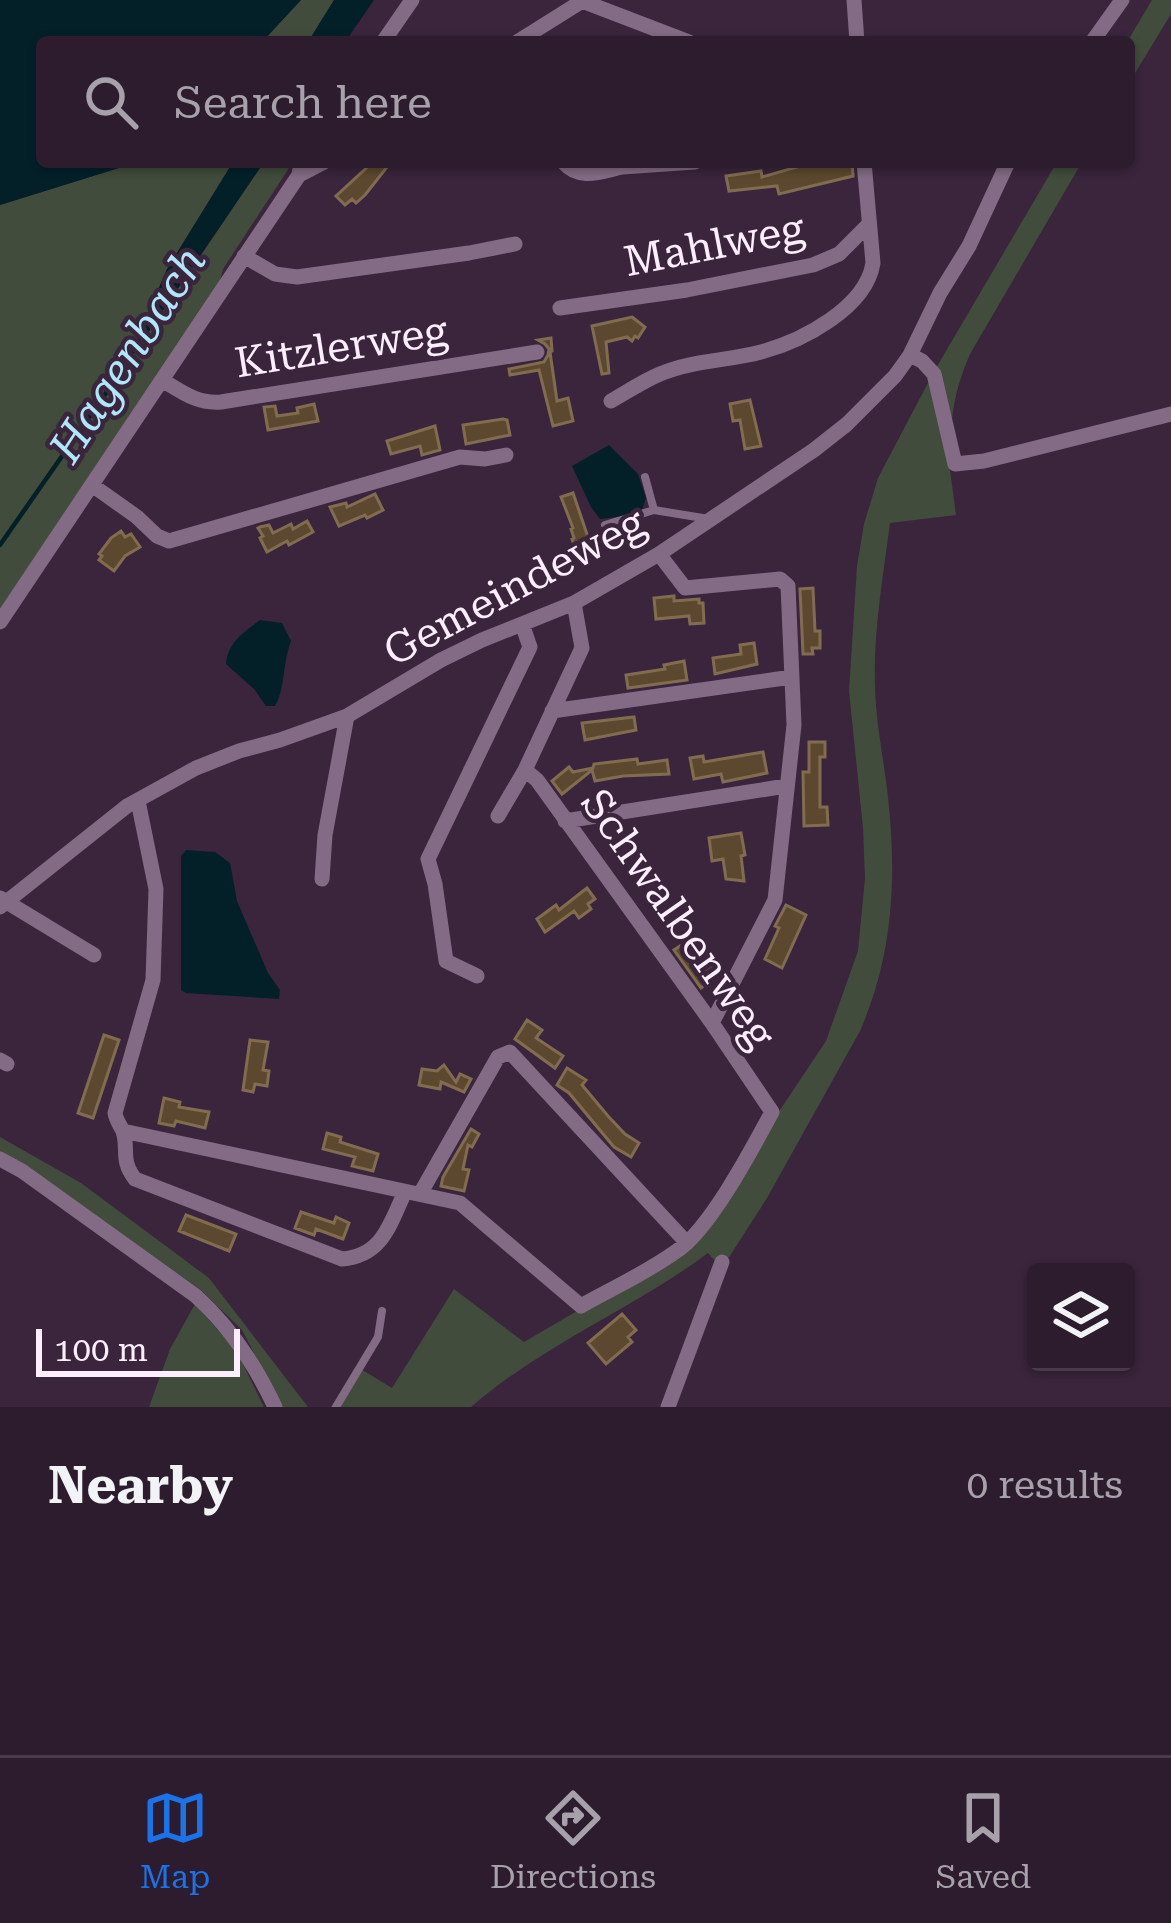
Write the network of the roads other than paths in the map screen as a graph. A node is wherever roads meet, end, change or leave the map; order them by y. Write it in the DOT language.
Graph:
graph roads {
  1 [pos="412,0"];
  2 [pos="583,0"];
  3 [pos="854,0"];
  4 [pos="1122,0"];
  5 [pos="387,36"];
  6 [pos="527,36"];
  7 [pos="674,36"];
  8 [pos="856,36"];
  9 [pos="1096,36"];
  10 [pos="300,168"];
  11 [pos="567,168"];
  12 [pos="611,168"];
  13 [pos="864,168"];
  14 [pos="1005,168"];
  15 [pos="869,224"];
  16 [pos="514,244"];
  17 [pos="244,256"];
  18 [pos="560,308"];
  19 [pos="537,352"];
  20 [pos="910,356"];
  21 [pos="162,380"];
  22 [pos="611,401"];
  23 [pos="1171,414"];
  24 [pos="506,455"];
  25 [pos="645,476"];
  26 [pos="92,485"];
  27 [pos="654,510"];
  28 [pos="710,519"];
  29 [pos="605,525"];
  30 [pos="658,554"];
  31 [pos="574,603"];
  32 [pos="0,622"];
  33 [pos="523,624"];
  34 [pos="792,677"];
  35 [pos="552,711"];
  36 [pos="347,716"];
  37 [pos="525,770"];
  38 [pos="786,786"];
  39 [pos="138,801"];
  40 [pos="498,816"];
  41 [pos="565,821"];
  42 [pos="322,879"];
  43 [pos="2,902"];
  44 [pos="94,955"];
  45 [pos="477,976"];
  46 [pos="712,1023"];
  47 [pos="123,1131"];
  48 [pos="0,1159"];
  49 [pos="412,1193"];
  50 [pos="687,1243"];
  51 [pos="722,1262"];
  52 [pos="382,1311"];
  53 [pos="275,1407"];
  54 [pos="336,1407"];
  55 [pos="668,1407"];
  1 -- 5 [label="street"];
  2 -- 6 [label="street"];
  2 -- 7 [label="street"];
  3 -- 8 [label="street"];
  4 -- 9 [label="street"];
  10 -- 17 [label="street"];
  11 -- 12 [label="street"];
  13 -- 15 [label="street"];
  14 -- 20 [label="street, Gemeindeweg"];
  15 -- 18 [label="street, Mahlweg"];
  15 -- 22 [label="street"];
  16 -- 17 [label="street"];
  17 -- 21 [label="street"];
  19 -- 21 [label="street, Kitzlerweg"];
  20 -- 23 [label="street"];
  20 -- 28 [label="street, Gemeindeweg"];
  21 -- 26 [label="street"];
  24 -- 26 [label="street"];
  25 -- 27 [label="lane"];
  26 -- 32 [label="street"];
  27 -- 28 [label="lane"];
  27 -- 29 [label="lane"];
  28 -- 30 [label="street, Gemeindeweg"];
  30 -- 31 [label="street, Gemeindeweg"];
  30 -- 34 [label="street"];
  31 -- 33 [label="street, Gemeindeweg"];
  31 -- 35 [label="street, Schwalbenweg"];
  33 -- 36 [label="street, Gemeindeweg"];
  33 -- 45 [label="street"];
  34 -- 35 [label="street"];
  34 -- 38 [label="street"];
  35 -- 37 [label="street, Schwalbenweg"];
  36 -- 39 [label="street, Gemeindeweg"];
  36 -- 42 [label="street"];
  37 -- 40 [label="street, Schwalbenweg"];
  37 -- 41 [label="street, Schwalbenweg"];
  38 -- 41 [label="street"];
  38 -- 46 [label="street"];
  39 -- 43 [label="street, Gemeindeweg"];
  39 -- 47 [label="street"];
  41 -- 46 [label="street, Schwalbenweg"];
  43 -- 44 [label="street"];
  46 -- 50 [label="street, Schwalbenweg"];
  47 -- 49 [label="street"];
  47 -- 49 [label="street"];
  48 -- 53 [label="street"];
  49 -- 50 [label="street"];
  49 -- 50 [label="street"];
  51 -- 55 [label="street"];
  52 -- 54 [label="lane"];
}
